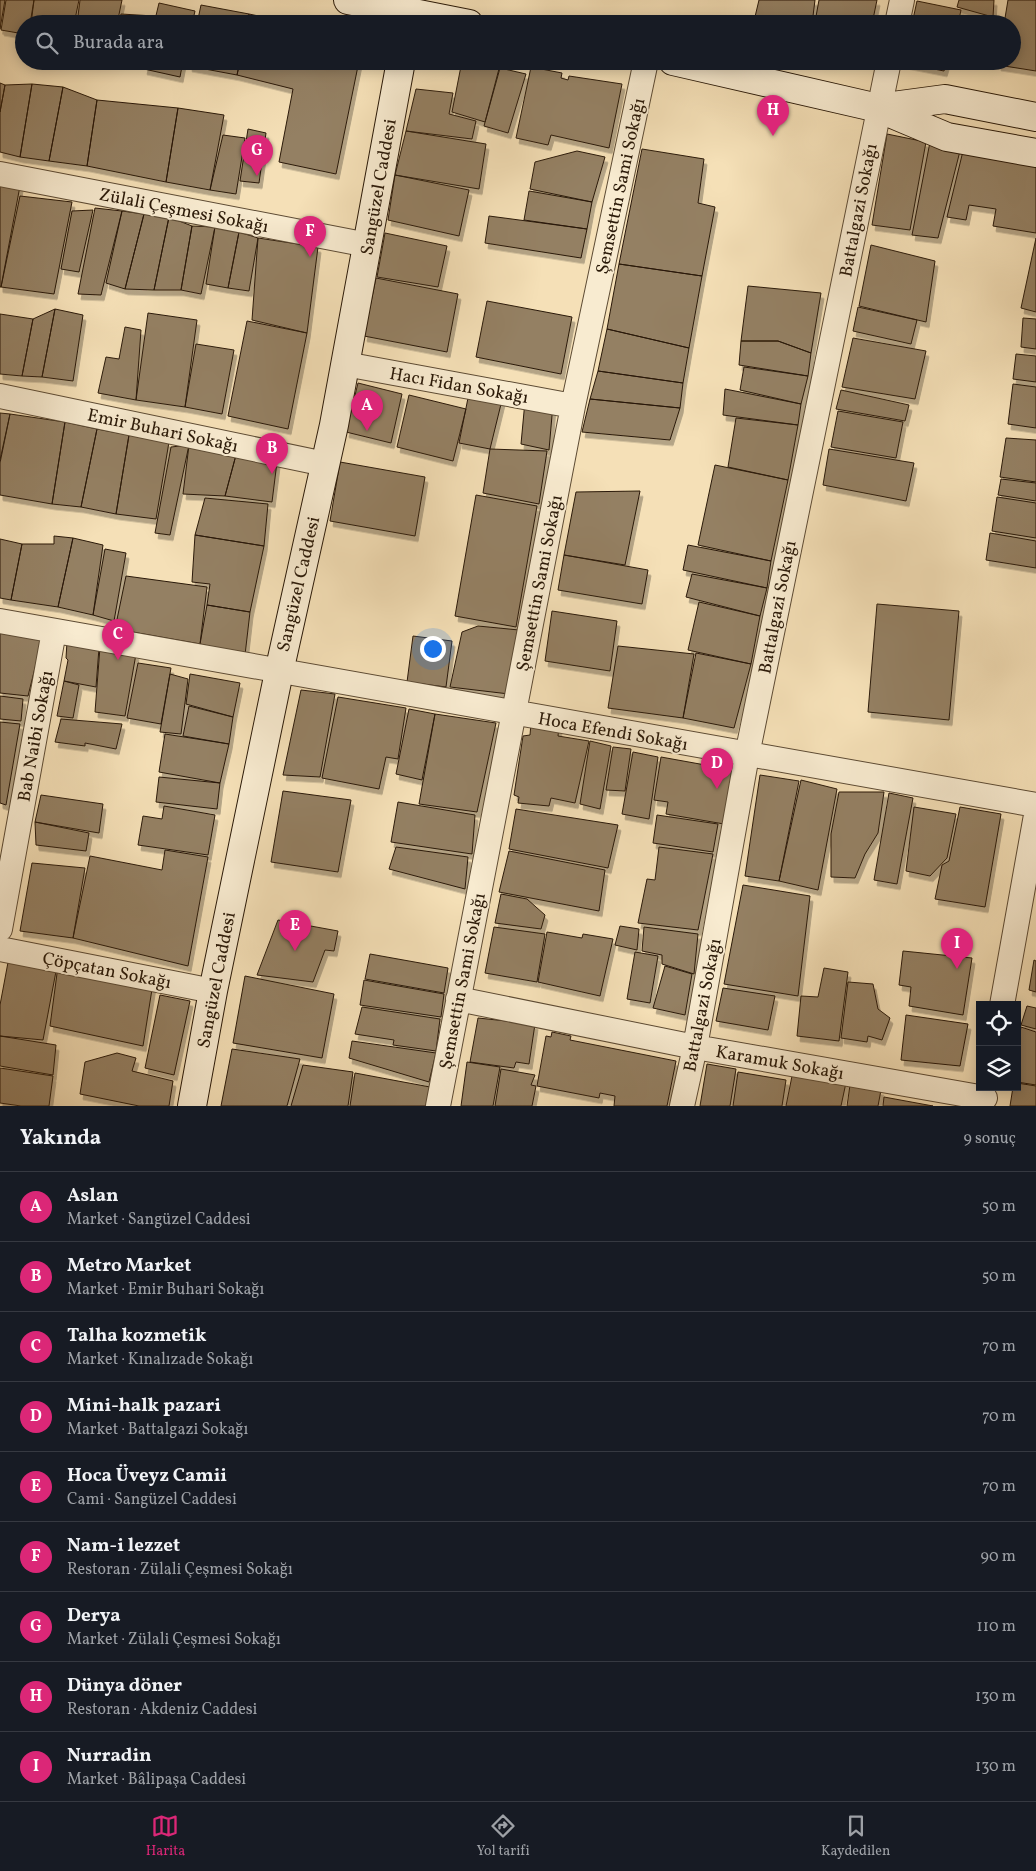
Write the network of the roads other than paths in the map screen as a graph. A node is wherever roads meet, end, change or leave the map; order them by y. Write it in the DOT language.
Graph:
graph roads {
  1 [pos="348,0"];
  2 [pos="902,0"];
  3 [pos="410,12"];
  4 [pos="425,15"];
  5 [pos="899,15"];
  6 [pos="399,70"];
  7 [pos="644,70"];
  8 [pos="712,70"];
  9 [pos="887,70"];
  10 [pos="878,108"];
  11 [pos="1036,117"];
  12 [pos="1036,153"];
  13 [pos="0,174"];
  14 [pos="368,245"];
  15 [pos="345,364"];
  16 [pos="0,396"];
  17 [pos="573,406"];
  18 [pos="325,464"];
  19 [pos="0,621"];
  20 [pos="54,631"];
  21 [pos="278,672"];
  22 [pos="514,712"];
  23 [pos="747,755"];
  24 [pos="1036,806"];
  25 [pos="1036,815"];
  26 [pos="0,929"];
  27 [pos="0,949"];
  28 [pos="214,991"];
  29 [pos="458,999"];
  30 [pos="1003,1001"];
  31 [pos="695,1047"];
  32 [pos="985,1097"];
  33 [pos="192,1106"];
  34 [pos="438,1106"];
  35 [pos="682,1106"];
  1 -- 3 [label="street"];
  2 -- 5 [label="street"];
  3 -- 4 [label="street"];
  6 -- 14 [label="street, Sangüzel Caddesi"];
  7 -- 17 [label="street, Şemsettin Sami Sokağı"];
  8 -- 10 [label="street"];
  9 -- 10 [label="street, Battalgazi Sokağı"];
  10 -- 11 [label="street"];
  10 -- 12 [label="street"];
  10 -- 23 [label="street, Battalgazi Sokağı"];
  13 -- 14 [label="street, Zülali Çeşmesi Sokağı"];
  14 -- 15 [label="street, Sangüzel Caddesi"];
  15 -- 17 [label="street, Hacı Fidan Sokağı"];
  15 -- 18 [label="street, Sangüzel Caddesi"];
  16 -- 18 [label="street, Emir Buhari Sokağı"];
  17 -- 22 [label="street, Şemsettin Sami Sokağı"];
  18 -- 21 [label="street, Sangüzel Caddesi"];
  19 -- 20 [label="street, Hoca Efendi Sokağı"];
  20 -- 21 [label="street, Hoca Efendi Sokağı"];
  20 -- 26 [label="street, Bab Naibi Sokağı"];
  21 -- 22 [label="street, Hoca Efendi Sokağı"];
  21 -- 28 [label="street, Sangüzel Caddesi"];
  22 -- 23 [label="street, Hoca Efendi Sokağı"];
  22 -- 29 [label="street, Şemsettin Sami Sokağı"];
  23 -- 24 [label="street, Hoca Efendi Sokağı"];
  23 -- 31 [label="street, Battalgazi Sokağı"];
  25 -- 30 [label="street"];
  27 -- 28 [label="street, Çöpçatan Sokağı"];
  28 -- 33 [label="street, Sangüzel Caddesi"];
  29 -- 31 [label="street, Karamuk Sokağı"];
  29 -- 34 [label="street, Şemsettin Sami Sokağı"];
  31 -- 32 [label="street, Karamuk Sokağı"];
  31 -- 35 [label="street, Battalgazi Sokağı"];
}
